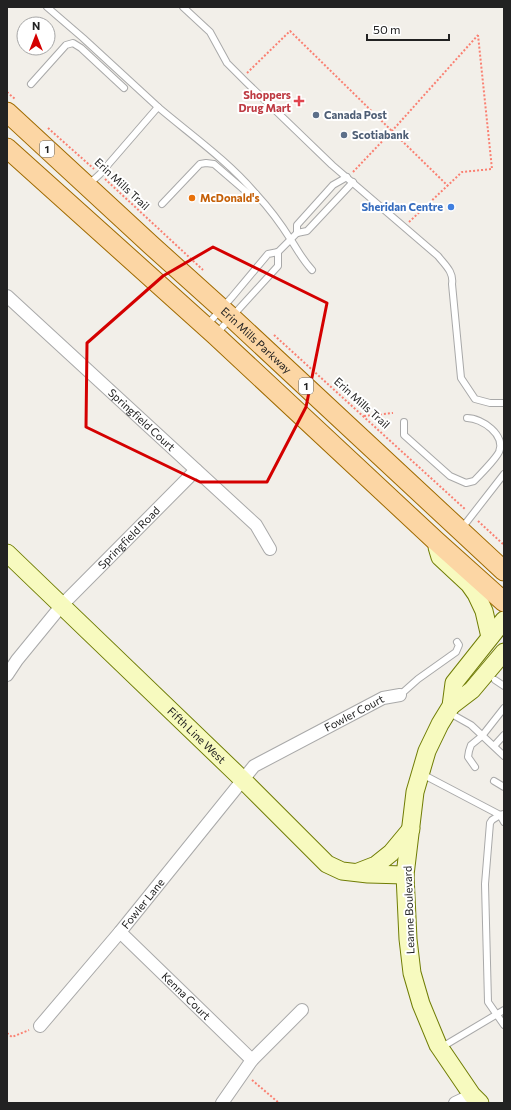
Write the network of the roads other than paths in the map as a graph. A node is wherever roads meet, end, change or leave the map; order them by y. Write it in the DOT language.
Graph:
graph roads {
  1 [pos="47,7"];
  2 [pos="183,7"];
  3 [pos="31,84"];
  4 [pos="124,88"];
  5 [pos="13,107"];
  6 [pos="158,107"];
  7 [pos="7,148"];
  8 [pos="347,177"];
  9 [pos="93,180"];
  10 [pos="353,182"];
  11 [pos="256,194"];
  12 [pos="162,204"];
  13 [pos="297,233"];
  14 [pos="291,240"];
  15 [pos="278,252"];
  16 [pos="312,270"];
  17 [pos="7,296"];
  18 [pos="226,312"];
  19 [pos="210,331"];
  20 [pos="504,403"];
  21 [pos="467,418"];
  22 [pos="404,422"];
  23 [pos="196,470"];
  24 [pos="504,474"];
  25 [pos="460,531"];
  26 [pos="436,542"];
  27 [pos="270,550"];
  28 [pos="7,553"];
  29 [pos="504,571"];
  30 [pos="504,602"];
  31 [pos="62,605"];
  32 [pos="504,620"];
  33 [pos="490,637"];
  34 [pos="457,642"];
  35 [pos="504,652"];
  36 [pos="7,675"];
  37 [pos="495,680"];
  38 [pos="504,686"];
  39 [pos="400,695"];
  40 [pos="504,708"];
  41 [pos="449,709"];
  42 [pos="504,735"];
  43 [pos="482,736"];
  44 [pos="494,746"];
  45 [pos="504,756"];
  46 [pos="475,767"];
  47 [pos="420,773"];
  48 [pos="242,779"];
  49 [pos="494,781"];
  50 [pos="504,787"];
  51 [pos="502,814"];
  52 [pos="504,822"];
  53 [pos="411,829"];
  54 [pos="356,873"];
  55 [pos="405,875"];
  56 [pos="120,932"];
  57 [pos="302,1010"];
  58 [pos="504,1010"];
  59 [pos="497,1015"];
  60 [pos="504,1025"];
  61 [pos="40,1026"];
  62 [pos="441,1048"];
  63 [pos="252,1060"];
  64 [pos="476,1099"];
  65 [pos="222,1103"];
  66 [pos="455,1103"];
  1 -- 6 [label="lane"];
  2 -- 8 [label="lane"];
  3 -- 4 [label="lane"];
  5 -- 9 [label="main road, Erin Mills Parkway / 1"];
  6 -- 9 [label="lane"];
  6 -- 11 [label="lane"];
  7 -- 19 [label="main road, 1"];
  8 -- 10 [label="lane"];
  8 -- 13 [label="lane"];
  9 -- 18 [label="main road, Erin Mills Parkway / 1"];
  10 -- 13 [label="lane"];
  10 -- 20 [label="lane"];
  11 -- 12 [label="lane"];
  11 -- 14 [label="lane"];
  13 -- 14 [label="lane"];
  14 -- 15 [label="lane"];
  14 -- 16 [label="lane"];
  15 -- 18 [label="lane"];
  15 -- 18 [label="lane"];
  17 -- 23 [label="street, Springfield Court"];
  18 -- 19 [label="lane"];
  18 -- 19 [label="lane"];
  18 -- 25 [label="main road, Erin Mills Parkway / 1"];
  19 -- 26 [label="main road, 1"];
  21 -- 22 [label="lane"];
  23 -- 27 [label="street, Springfield Court"];
  23 -- 31 [label="street, Springfield Road"];
  24 -- 25 [label="lane"];
  25 -- 29 [label="main road, Erin Mills Parkway / 1"];
  26 -- 30 [label="main road, 1"];
  26 -- 33 [label="street"];
  28 -- 31 [label="street, Fifth Line West"];
  31 -- 36 [label="street, Springfield Road"];
  31 -- 48 [label="street, Fifth Line West"];
  32 -- 33 [label="street, Leanne Boulevard"];
  33 -- 41 [label="street, Leanne Boulevard"];
  34 -- 39 [label="lane, Fowler Court"];
  35 -- 41 [label="street, Leanne Boulevard"];
  37 -- 38 [label="lane"];
  39 -- 48 [label="street, Fowler Court"];
  40 -- 43 [label="lane"];
  41 -- 43 [label="lane"];
  41 -- 47 [label="street, Leanne Boulevard"];
  42 -- 44 [label="lane"];
  43 -- 44 [label="lane"];
  43 -- 46 [label="lane"];
  44 -- 45 [label="lane"];
  47 -- 51 [label="lane"];
  47 -- 53 [label="street, Leanne Boulevard"];
  48 -- 54 [label="street, Fifth Line West"];
  48 -- 56 [label="street, Fowler Lane"];
  49 -- 50 [label="lane"];
  51 -- 52 [label="lane"];
  51 -- 59 [label="lane"];
  53 -- 54 [label="street"];
  53 -- 55 [label="street, Leanne Boulevard"];
  54 -- 55 [label="street, Fifth Line West"];
  55 -- 62 [label="street, Leanne Boulevard"];
  56 -- 61 [label="street, Fowler Lane"];
  56 -- 63 [label="street, Kenna Court"];
  57 -- 63 [label="street"];
  58 -- 59 [label="lane"];
  59 -- 60 [label="lane"];
  59 -- 62 [label="lane"];
  62 -- 64 [label="street, Leanne Boulevard"];
  63 -- 65 [label="street"];
  64 -- 66 [label="street"];
}
